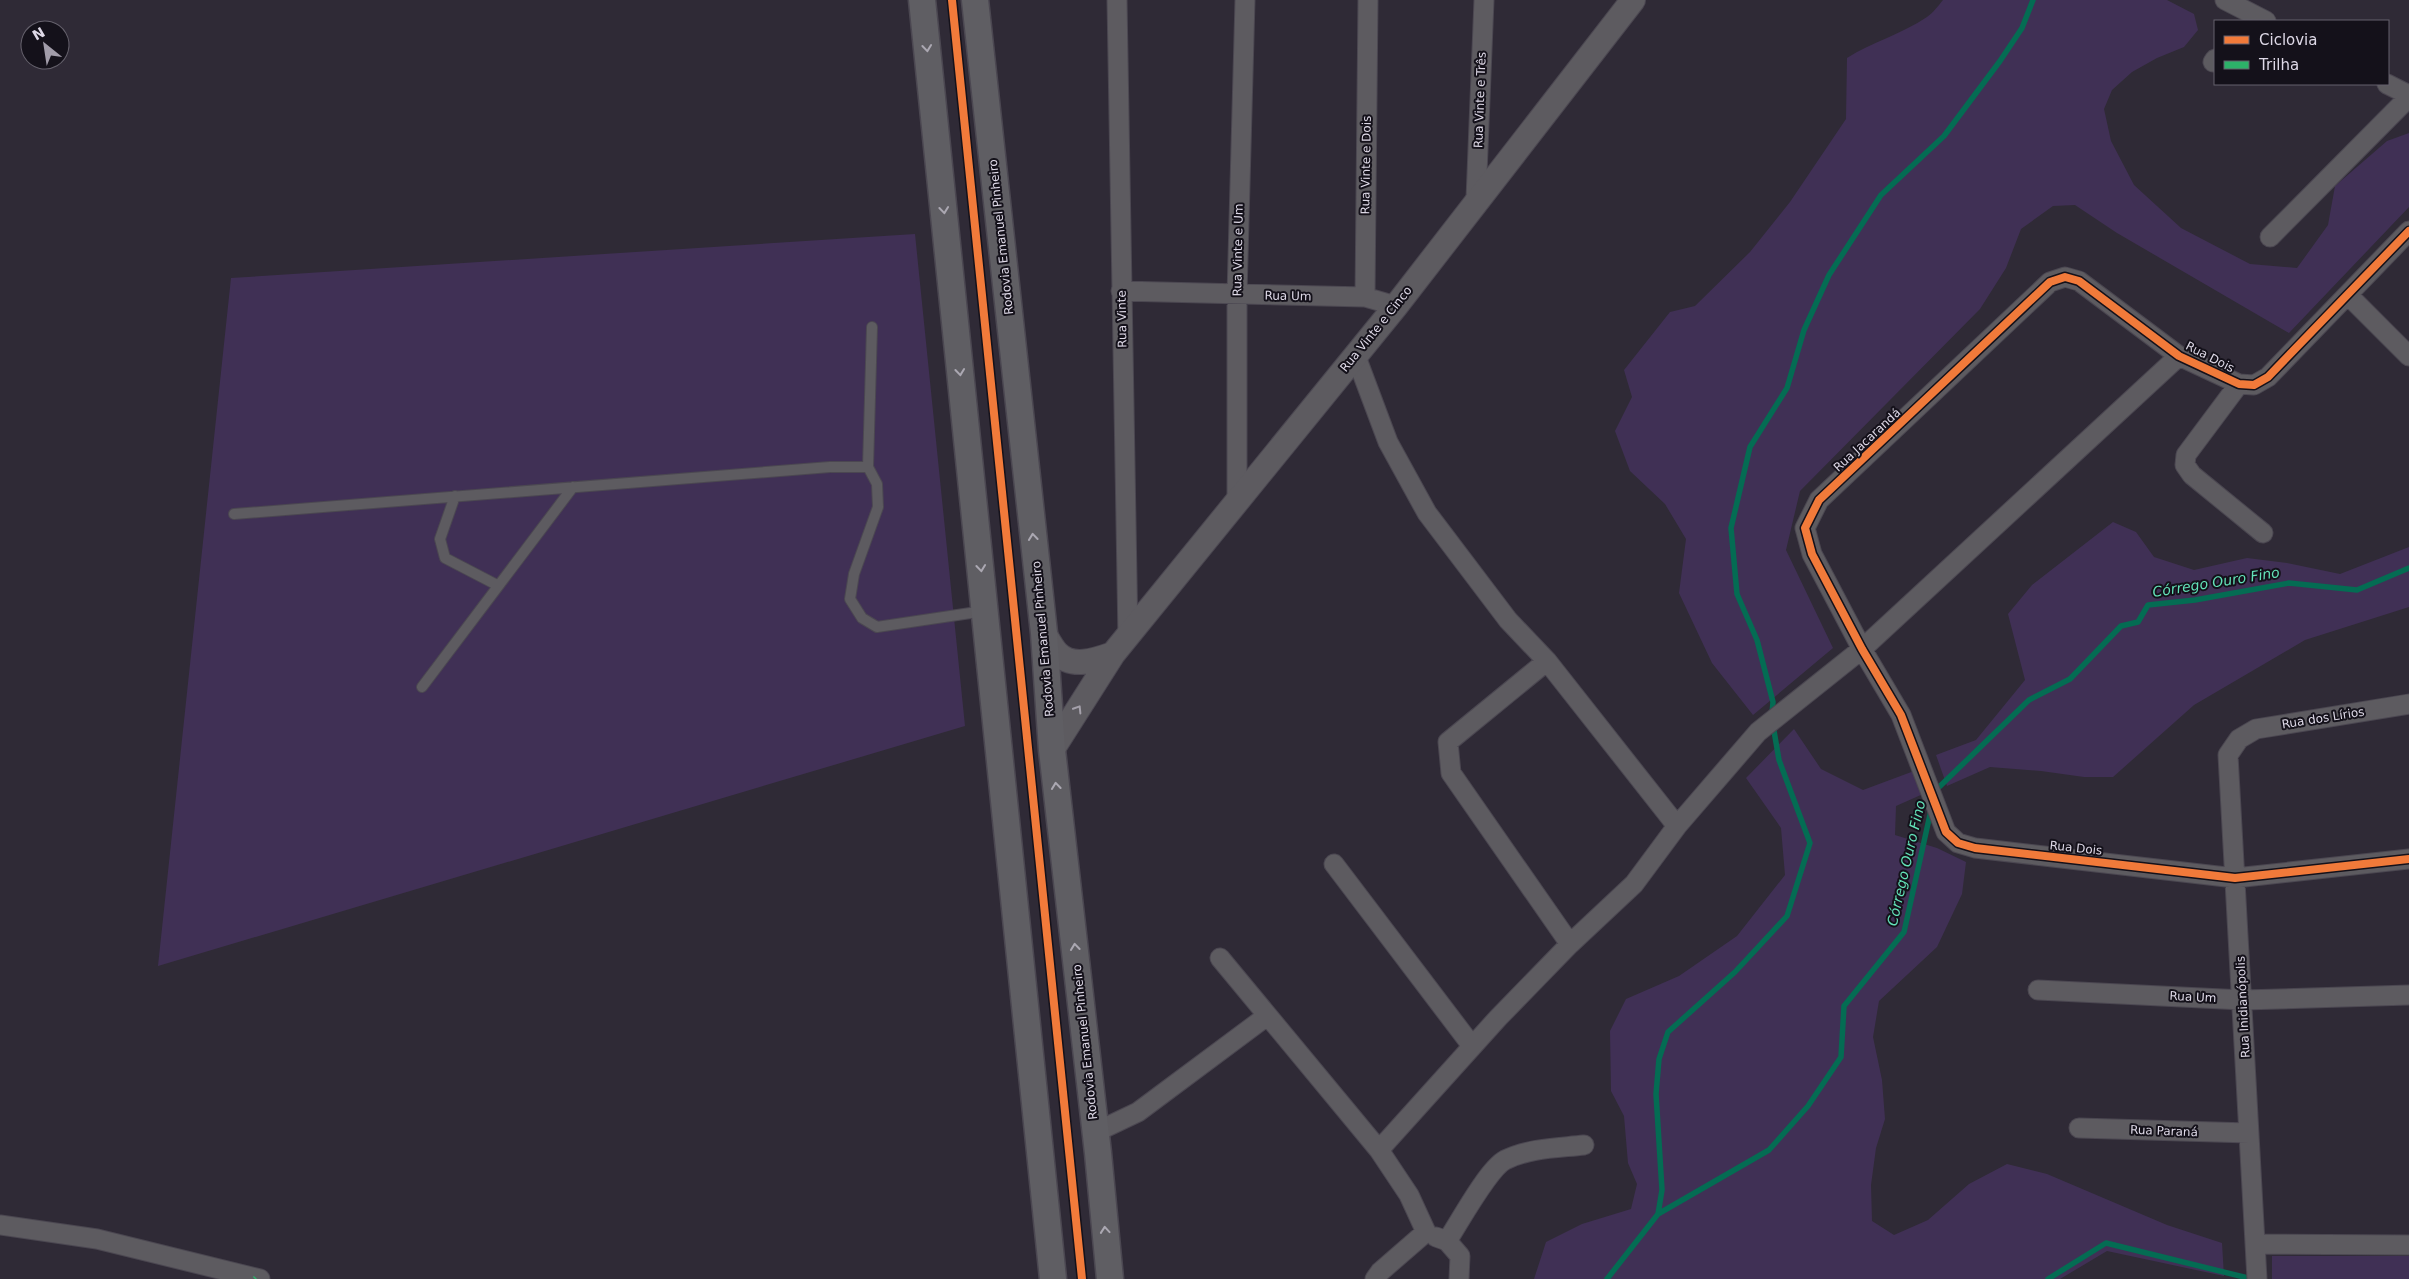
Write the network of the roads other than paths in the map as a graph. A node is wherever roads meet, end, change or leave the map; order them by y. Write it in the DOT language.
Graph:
graph roads {
  1 [pos="922,0"];
  2 [pos="975,0"];
  3 [pos="1117,0"];
  4 [pos="1245,0"];
  5 [pos="1368,0"];
  6 [pos="1484,0"];
  7 [pos="1633,0"];
  8 [pos="2225,0"];
  9 [pos="1617,10"];
  10 [pos="2242,10"];
  11 [pos="2264,20"];
  12 [pos="2389,85"];
  13 [pos="2409,96"];
  14 [pos="1476,199"];
  15 [pos="2409,231"];
  16 [pos="2270,237"];
  17 [pos="2050,282"];
  18 [pos="1121,291"];
  19 [pos="1237,295"];
  20 [pos="2348,295"];
  21 [pos="1365,297"];
  22 [pos="1396,306"];
  23 [pos="872,327"];
  24 [pos="1355,354"];
  25 [pos="2179,356"];
  26 [pos="2409,356"];
  27 [pos="2238,384"];
  28 [pos="868,467"];
  29 [pos="573,487"];
  30 [pos="455,496"];
  31 [pos="1237,499"];
  32 [pos="234,514"];
  33 [pos="2263,533"];
  34 [pos="497,585"];
  35 [pos="985,611"];
  36 [pos="1044,633"];
  37 [pos="1121,646"];
  38 [pos="1862,649"];
  39 [pos="1547,661"];
  40 [pos="422,687"];
  41 [pos="2409,704"];
  42 [pos="2239,739"];
  43 [pos="1052,750"];
  44 [pos="1677,826"];
  45 [pos="2409,858"];
  46 [pos="1334,864"];
  47 [pos="2234,878"];
  48 [pos="1570,944"];
  49 [pos="1220,958"];
  50 [pos="2038,990"];
  51 [pos="2409,995"];
  52 [pos="2243,1000"];
  53 [pos="1267,1016"];
  54 [pos="1472,1046"];
  55 [pos="2079,1128"];
  56 [pos="1096,1132"];
  57 [pos="2249,1133"];
  58 [pos="1584,1145"];
  59 [pos="1379,1150"];
  60 [pos="0,1225"];
  61 [pos="1426,1232"];
  62 [pos="1447,1241"];
  63 [pos="2255,1244"];
  64 [pos="2409,1245"];
  65 [pos="2257,1273"];
  66 [pos="260,1279"];
  67 [pos="1053,1279"];
  68 [pos="1110,1279"];
  69 [pos="1375,1279"];
  70 [pos="1459,1279"];
  1 -- 35 [label="main road, one-way"];
  36 -- 2 [label="main road, Rodovia Emanuel Pinheiro, one-way"];
  3 -- 18 [label="street, Rua Vinte"];
  4 -- 19 [label="street, Rua Vinte e Um"];
  5 -- 21 [label="street, Rua Vinte e Dois"];
  6 -- 14 [label="street, Rua Vinte e Três"];
  7 -- 9 [label="street, Rua Vinte e Cinco"];
  8 -- 10 [label="street"];
  9 -- 14 [label="street, Rua Vinte e Cinco"];
  10 -- 11 [label="street"];
  12 -- 13 [label="street"];
  13 -- 16 [label="street"];
  14 -- 22 [label="street, Rua Vinte e Cinco"];
  15 -- 20 [label="street, Rua Dois"];
  17 -- 25 [label="street, Rua Dois"];
  17 -- 38 [label="street, Rua Jacarandá"];
  18 -- 19 [label="street, Rua Um"];
  18 -- 37 [label="street, Rua Vinte"];
  19 -- 21 [label="street, Rua Um"];
  19 -- 31 [label="street, Rua Vinte e Um"];
  20 -- 26 [label="street"];
  20 -- 27 [label="street, Rua Dois"];
  21 -- 22 [label="street"];
  22 -- 24 [label="street, Rua Vinte e Cinco"];
  23 -- 28 [label="lane"];
  24 -- 31 [label="street, Rua Vinte e Cinco"];
  24 -- 39 [label="street"];
  25 -- 27 [label="street, Rua Dois"];
  25 -- 38 [label="street"];
  27 -- 33 [label="street"];
  28 -- 29 [label="lane"];
  28 -- 35 [label="lane"];
  29 -- 30 [label="lane"];
  29 -- 34 [label="lane"];
  30 -- 32 [label="lane"];
  30 -- 34 [label="lane"];
  31 -- 37 [label="street, Rua Vinte e Cinco"];
  34 -- 40 [label="lane"];
  35 -- 67 [label="main road"];
  36 -- 37 [label="street"];
  36 -- 43 [label="main road, Rodovia Emanuel Pinheiro"];
  43 -- 37 [label="street, Rua Vinte e Cinco, one-way"];
  38 -- 44 [label="street"];
  38 -- 47 [label="street, Rua Dois"];
  39 -- 44 [label="street"];
  39 -- 48 [label="street"];
  41 -- 42 [label="street, Rua dos Lírios"];
  42 -- 47 [label="street, Rua Inidianópolis"];
  56 -- 43 [label="main road, Rodovia Emanuel Pinheiro, one-way"];
  44 -- 48 [label="street"];
  45 -- 47 [label="street, Rua Dois"];
  46 -- 54 [label="street"];
  47 -- 52 [label="street, Rua Inidianópolis"];
  48 -- 54 [label="street"];
  49 -- 53 [label="street"];
  50 -- 52 [label="street, Rua Um"];
  51 -- 52 [label="street, Rua Um"];
  52 -- 57 [label="street, Rua Inidianópolis"];
  53 -- 56 [label="street"];
  53 -- 59 [label="street"];
  54 -- 59 [label="street"];
  55 -- 57 [label="street, Rua Paraná"];
  68 -- 56 [label="main road, Rodovia Emanuel Pinheiro, one-way"];
  57 -- 63 [label="street, Rua Inidianópolis"];
  58 -- 62 [label="street"];
  59 -- 61 [label="street"];
  60 -- 66 [label="street"];
  61 -- 62 [label="street"];
  61 -- 69 [label="street"];
  62 -- 70 [label="street"];
  63 -- 64 [label="street"];
  63 -- 65 [label="street, Rua Inidianópolis"];
}
